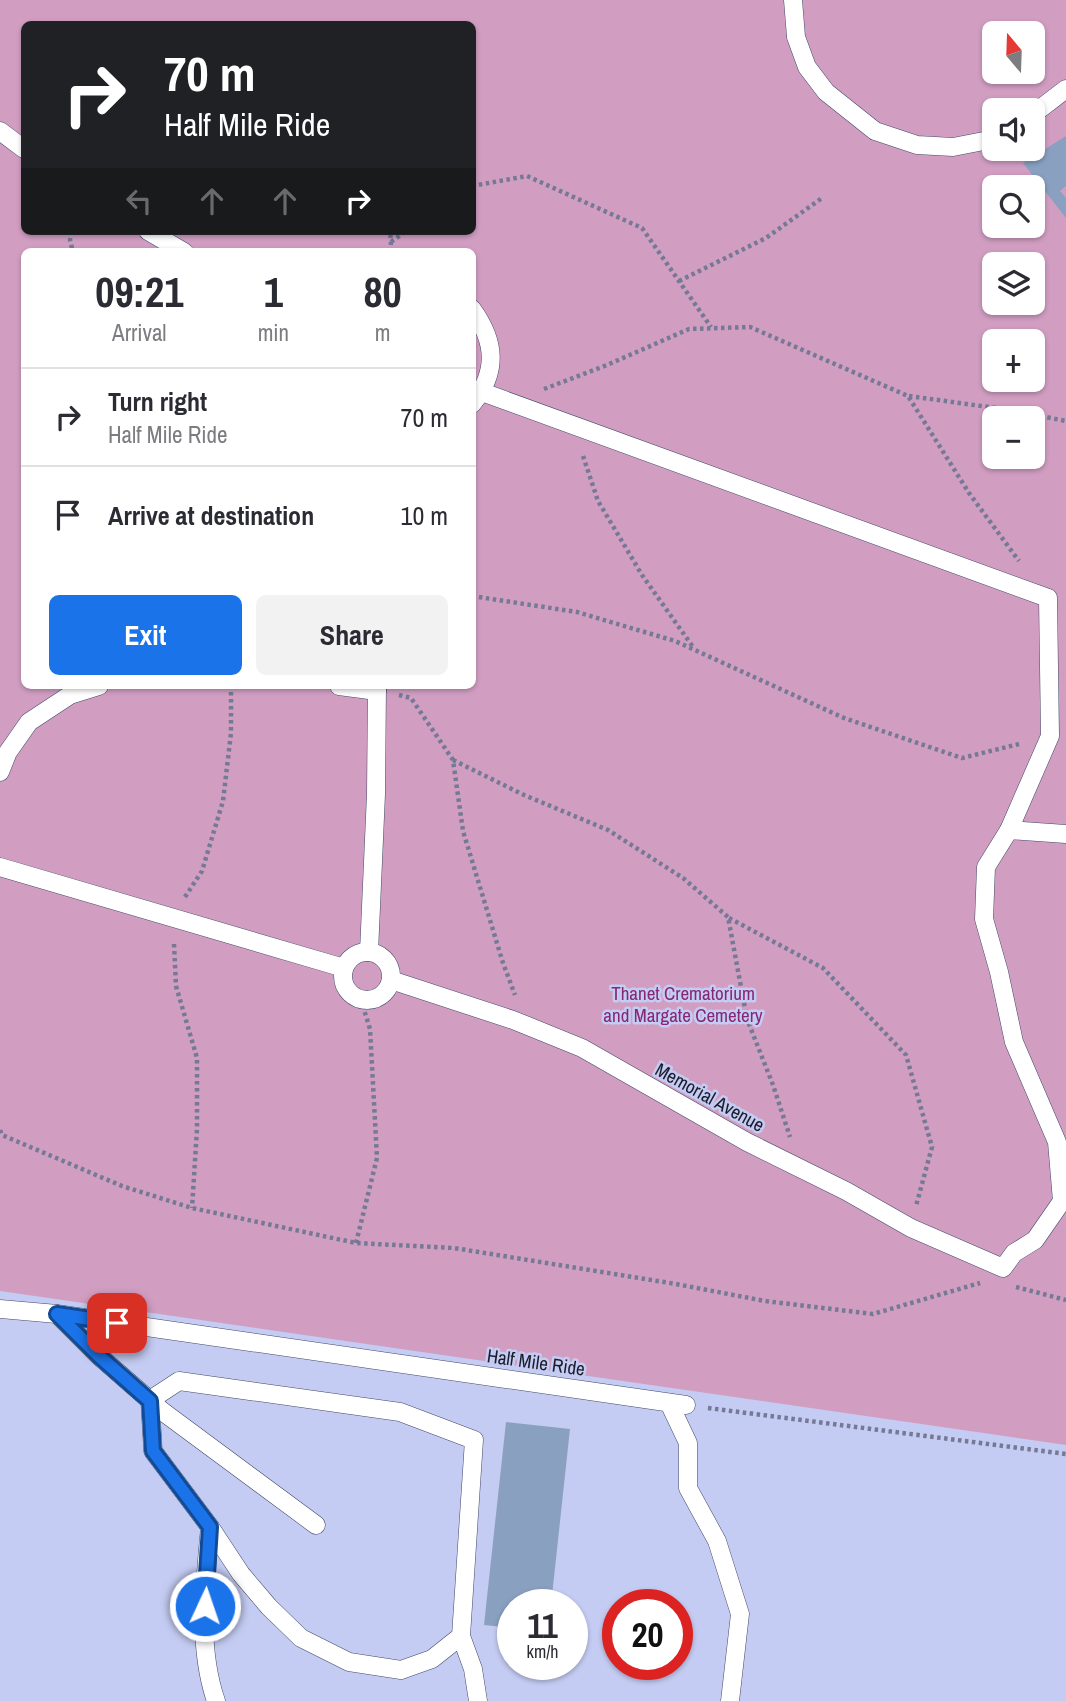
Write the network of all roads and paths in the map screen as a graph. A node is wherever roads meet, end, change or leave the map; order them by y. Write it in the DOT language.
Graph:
graph roads {
  1 [pos="793,0"];
  2 [pos="1066,89"];
  3 [pos="1045,105"];
  4 [pos="0,131"];
  5 [pos="982,142"];
  6 [pos="21,147"];
  7 [pos="476,186"];
  8 [pos="822,198"];
  9 [pos="155,235"];
  10 [pos="390,235"];
  11 [pos="401,235"];
  12 [pos="391,242"];
  13 [pos="177,248"];
  14 [pos="390,248"];
  15 [pos="679,281"];
  16 [pos="476,314"];
  17 [pos="712,328"];
  18 [pos="908,396"];
  19 [pos="477,398"];
  20 [pos="511,402"];
  21 [pos="1066,421"];
  22 [pos="573,425"];
  23 [pos="476,597"];
  24 [pos="1048,598"];
  25 [pos="694,649"];
  26 [pos="89,689"];
  27 [pos="231,689"];
  28 [pos="377,689"];
  29 [pos="380,689"];
  30 [pos="1050,736"];
  31 [pos="453,760"];
  32 [pos="0,772"];
  33 [pos="1009,831"];
  34 [pos="1066,834"];
  35 [pos="0,867"];
  36 [pos="728,917"];
  37 [pos="172,918"];
  38 [pos="369,952"];
  39 [pos="344,968"];
  40 [pos="391,981"];
  41 [pos="360,1000"];
  42 [pos="526,1025"];
  43 [pos="0,1130"];
  44 [pos="801,1169"];
  45 [pos="192,1208"];
  46 [pos="911,1228"];
  47 [pos="356,1244"];
  48 [pos="1003,1268"];
  49 [pos="1066,1300"];
  50 [pos="0,1309"];
  51 [pos="57,1314"];
  52 [pos="150,1401"];
  53 [pos="677,1404"];
  54 [pos="1066,1454"];
  55 [pos="316,1525"];
  56 [pos="210,1527"];
  57 [pos="461,1636"];
  58 [pos="216,1701"];
  59 [pos="478,1701"];
  60 [pos="730,1701"];
  1 -- 5 [label="lane"];
  2 -- 3 [label="lane"];
  4 -- 6 [label="lane"];
  7 -- 15 [label="path"];
  8 -- 15 [label="path"];
  9 -- 13 [label="lane"];
  10 -- 12 [label="path"];
  11 -- 12 [label="path"];
  12 -- 14 [label="path"];
  15 -- 17 [label="path"];
  16 -- 19 [label="lane"];
  17 -- 18 [label="path"];
  17 -- 20 [label="path"];
  18 -- 21 [label="path"];
  18 -- 24 [label="path"];
  19 -- 20 [label="lane"];
  20 -- 22 [label="lane"];
  22 -- 24 [label="lane"];
  22 -- 25 [label="path"];
  23 -- 25 [label="path"];
  24 -- 30 [label="lane"];
  25 -- 30 [label="path"];
  26 -- 32 [label="lane"];
  27 -- 37 [label="path"];
  28 -- 38 [label="lane"];
  29 -- 31 [label="path"];
  30 -- 33 [label="lane"];
  31 -- 36 [label="path"];
  31 -- 42 [label="path"];
  33 -- 34 [label="lane"];
  33 -- 48 [label="lane"];
  35 -- 37 [label="lane"];
  36 -- 44 [label="path"];
  36 -- 46 [label="path"];
  37 -- 39 [label="lane"];
  37 -- 45 [label="path"];
  38 -- 39 [label="lane"];
  38 -- 40 [label="lane"];
  39 -- 41 [label="lane"];
  40 -- 41 [label="lane"];
  40 -- 42 [label="lane, Memorial Avenue"];
  41 -- 47 [label="path"];
  42 -- 44 [label="lane, Memorial Avenue"];
  43 -- 45 [label="path"];
  44 -- 46 [label="lane, Memorial Avenue"];
  45 -- 47 [label="path"];
  46 -- 48 [label="lane, Memorial Avenue"];
  47 -- 48 [label="path"];
  48 -- 49 [label="path"];
  50 -- 51 [label="lane, Half Mile Ride"];
  51 -- 52 [label="lane"];
  51 -- 53 [label="lane, Half Mile Ride"];
  52 -- 55 [label="lane"];
  52 -- 56 [label="lane"];
  52 -- 57 [label="lane"];
  53 -- 54 [label="path"];
  53 -- 60 [label="lane"];
  56 -- 57 [label="lane"];
  56 -- 58 [label="lane"];
  57 -- 59 [label="lane"];
}
